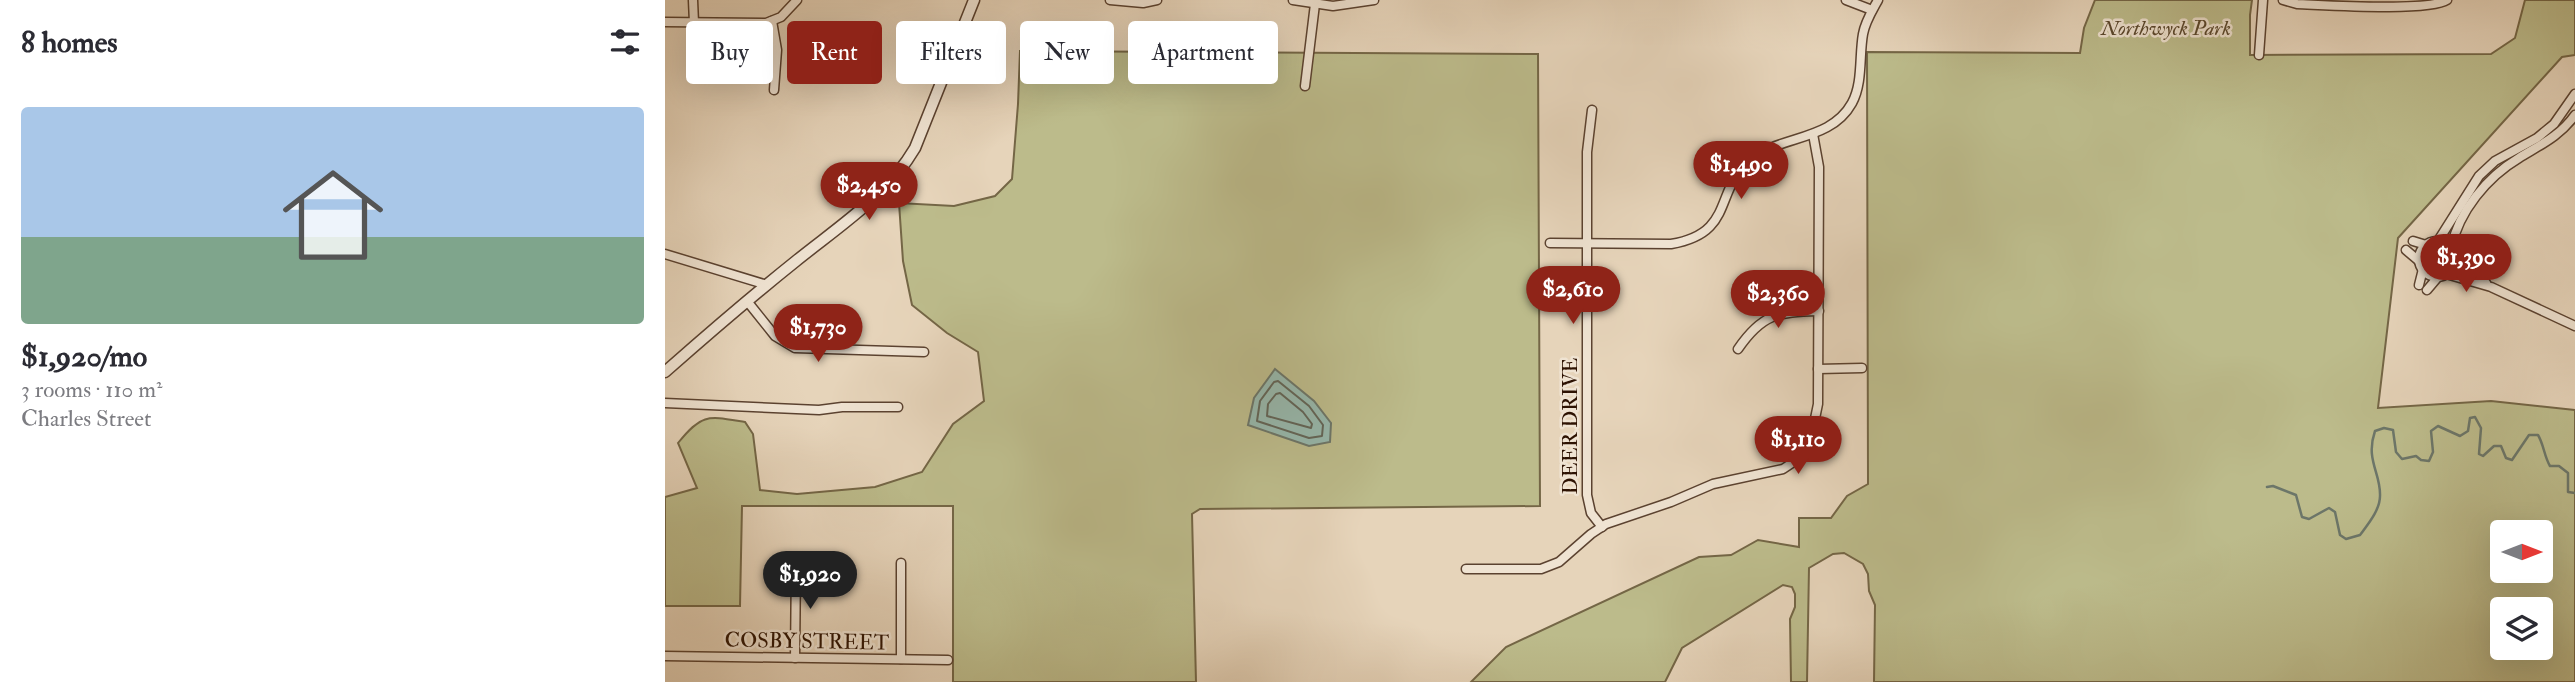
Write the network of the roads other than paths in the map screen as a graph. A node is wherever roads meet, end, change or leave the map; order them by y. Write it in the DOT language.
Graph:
graph roads {
  1 [pos="693,0"];
  2 [pos="797,0"];
  3 [pos="974,0"];
  4 [pos="1110,0"];
  5 [pos="1157,0"];
  6 [pos="1293,0"];
  7 [pos="1374,0"];
  8 [pos="1846,0"];
  9 [pos="1878,0"];
  10 [pos="2263,0"];
  11 [pos="2283,0"];
  12 [pos="2447,0"];
  13 [pos="1315,4"];
  14 [pos="1872,10"];
  15 [pos="694,21"];
  16 [pos="772,21"];
  17 [pos="665,22"];
  18 [pos="686,23"];
  19 [pos="773,27"];
  20 [pos="2259,55"];
  21 [pos="1305,86"];
  22 [pos="774,90"];
  23 [pos="2575,94"];
  24 [pos="1592,110"];
  25 [pos="2575,115"];
  26 [pos="1813,134"];
  27 [pos="2413,241"];
  28 [pos="2438,241"];
  29 [pos="1550,243"];
  30 [pos="1587,243"];
  31 [pos="2426,245"];
  32 [pos="2406,250"];
  33 [pos="2453,253"];
  34 [pos="665,254"];
  35 [pos="2421,265"];
  36 [pos="2442,275"];
  37 [pos="767,285"];
  38 [pos="2419,285"];
  39 [pos="2491,287"];
  40 [pos="2427,290"];
  41 [pos="747,301"];
  42 [pos="1819,311"];
  43 [pos="2575,327"];
  44 [pos="1738,349"];
  45 [pos="923,352"];
  46 [pos="1862,368"];
  47 [pos="1818,369"];
  48 [pos="665,372"];
  49 [pos="665,403"];
  50 [pos="898,407"];
  51 [pos="1602,527"];
  52 [pos="901,563"];
  53 [pos="796,564"];
  54 [pos="1466,569"];
  55 [pos="665,656"];
  56 [pos="795,658"];
  57 [pos="901,659"];
  58 [pos="949,660"];
  1 -- 15 [label="street"];
  2 -- 16 [label="street"];
  3 -- 37 [label="street"];
  4 -- 5 [label="street"];
  6 -- 13 [label="street"];
  7 -- 13 [label="street"];
  8 -- 14 [label="street"];
  9 -- 14 [label="street"];
  10 -- 20 [label="street"];
  11 -- 12 [label="street"];
  13 -- 21 [label="street"];
  14 -- 26 [label="street"];
  17 -- 18 [label="street"];
  19 -- 22 [label="street"];
  23 -- 28 [label="street"];
  24 -- 30 [label="street, DEER DRIVE"];
  25 -- 33 [label="street"];
  26 -- 30 [label="street"];
  26 -- 42 [label="street"];
  27 -- 31 [label="street"];
  28 -- 31 [label="street"];
  28 -- 33 [label="street"];
  29 -- 30 [label="street"];
  30 -- 51 [label="street, DEER DRIVE"];
  31 -- 35 [label="street"];
  32 -- 35 [label="street"];
  33 -- 36 [label="street"];
  33 -- 39 [label="street"];
  34 -- 37 [label="street"];
  35 -- 36 [label="street"];
  35 -- 38 [label="street"];
  36 -- 39 [label="street"];
  36 -- 40 [label="street"];
  37 -- 41 [label="street"];
  39 -- 43 [label="street"];
  41 -- 45 [label="street"];
  41 -- 48 [label="street"];
  42 -- 44 [label="street"];
  42 -- 47 [label="street"];
  46 -- 47 [label="street"];
  47 -- 51 [label="street"];
  49 -- 50 [label="street"];
  51 -- 54 [label="street"];
  52 -- 57 [label="street"];
  53 -- 56 [label="street"];
  55 -- 56 [label="street, COSBY STREET"];
  56 -- 57 [label="street, COSBY STREET"];
  57 -- 58 [label="street, COSBY STREET"];
}
